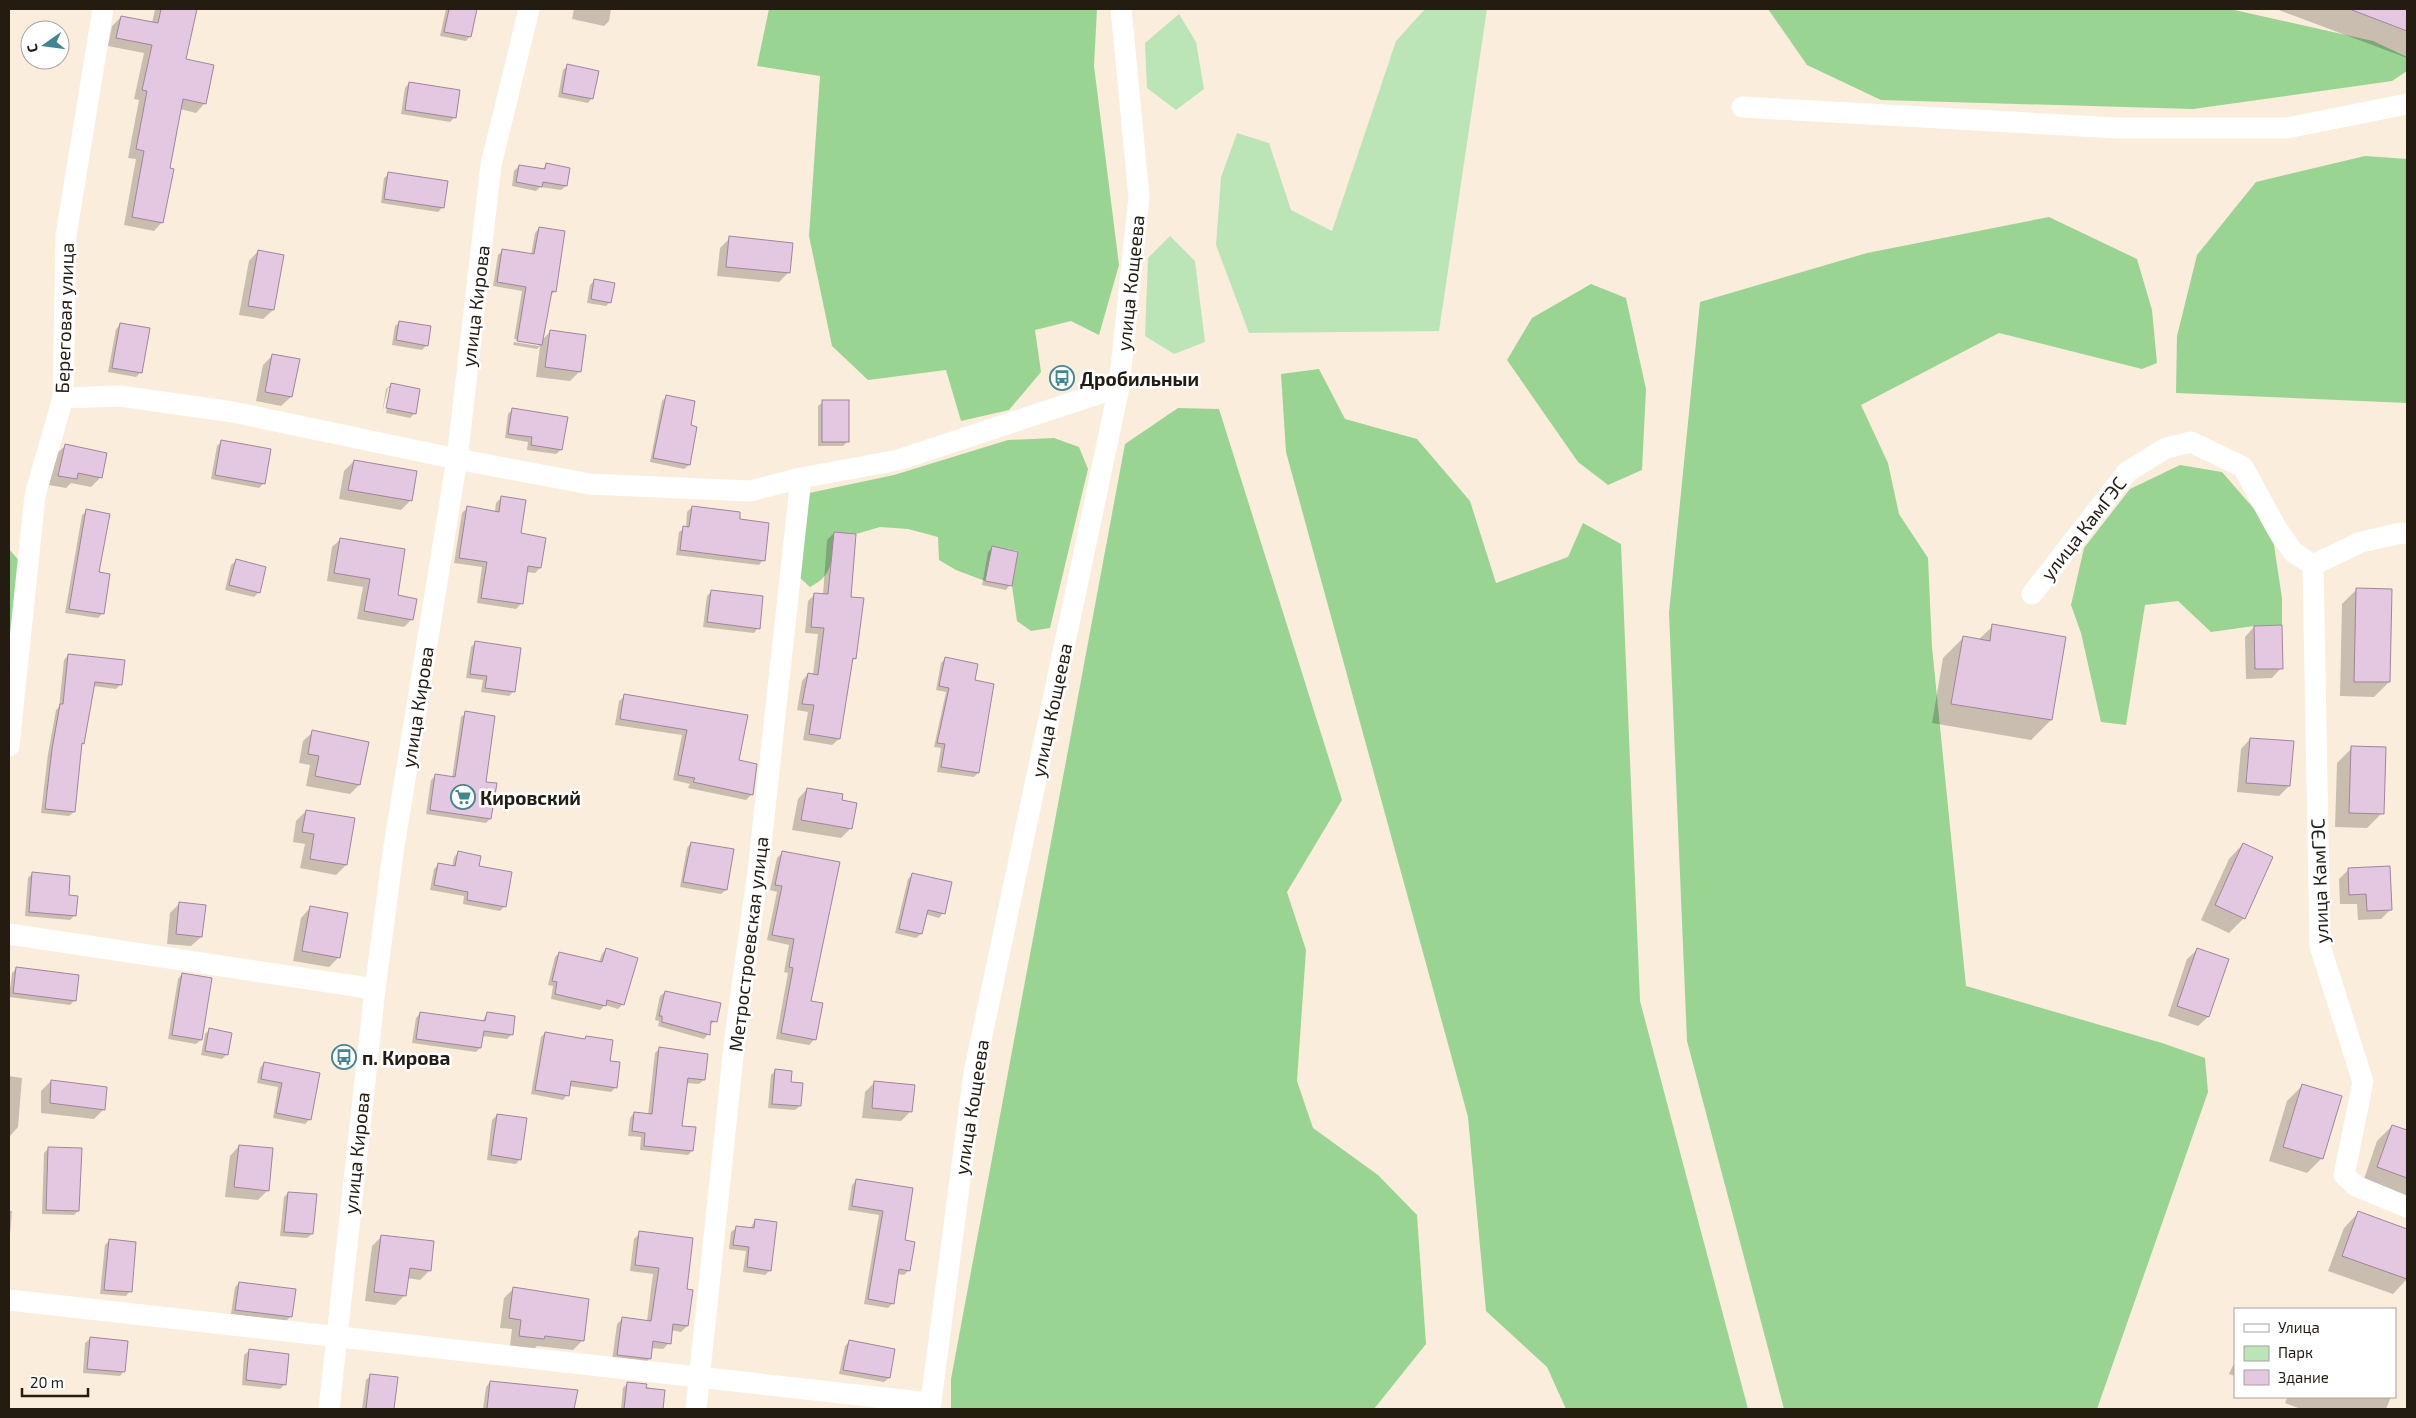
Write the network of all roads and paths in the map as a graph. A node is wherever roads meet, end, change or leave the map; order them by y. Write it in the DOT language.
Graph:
graph roads {
  1 [pos="103,9"];
  2 [pos="529,9"];
  3 [pos="1121,9"];
  4 [pos="2407,104"];
  5 [pos="1742,107"];
  6 [pos="1119,388"];
  7 [pos="63,398"];
  8 [pos="457,459"];
  9 [pos="801,478"];
  10 [pos="2407,534"];
  11 [pos="2313,565"];
  12 [pos="2032,594"];
  13 [pos="9,746"];
  14 [pos="9,934"];
  15 [pos="375,990"];
  16 [pos="2407,1207"];
  17 [pos="9,1300"];
  18 [pos="336,1336"];
  19 [pos="699,1377"];
  20 [pos="930,1406"];
  21 [pos="329,1409"];
  22 [pos="696,1409"];
  1 -- 7 [label="street, Береговая улица"];
  2 -- 8 [label="street, улица Кирова"];
  3 -- 6 [label="street, улица Кощеева"];
  4 -- 5 [label="street"];
  6 -- 9 [label="street"];
  6 -- 20 [label="street, улица Кощеева"];
  7 -- 8 [label="street"];
  7 -- 13 [label="street, Береговая улица"];
  8 -- 9 [label="street"];
  8 -- 15 [label="street, улица Кирова"];
  9 -- 19 [label="street, Метростроевская улица"];
  10 -- 11 [label="street"];
  11 -- 12 [label="street, улица КамГЭС"];
  11 -- 16 [label="street, улица КамГЭС"];
  14 -- 15 [label="street"];
  15 -- 18 [label="street, улица Кирова"];
  17 -- 18 [label="street"];
  18 -- 19 [label="street"];
  18 -- 21 [label="street, улица Кирова"];
  19 -- 20 [label="street"];
  19 -- 22 [label="street, Метростроевская улица"];
}
